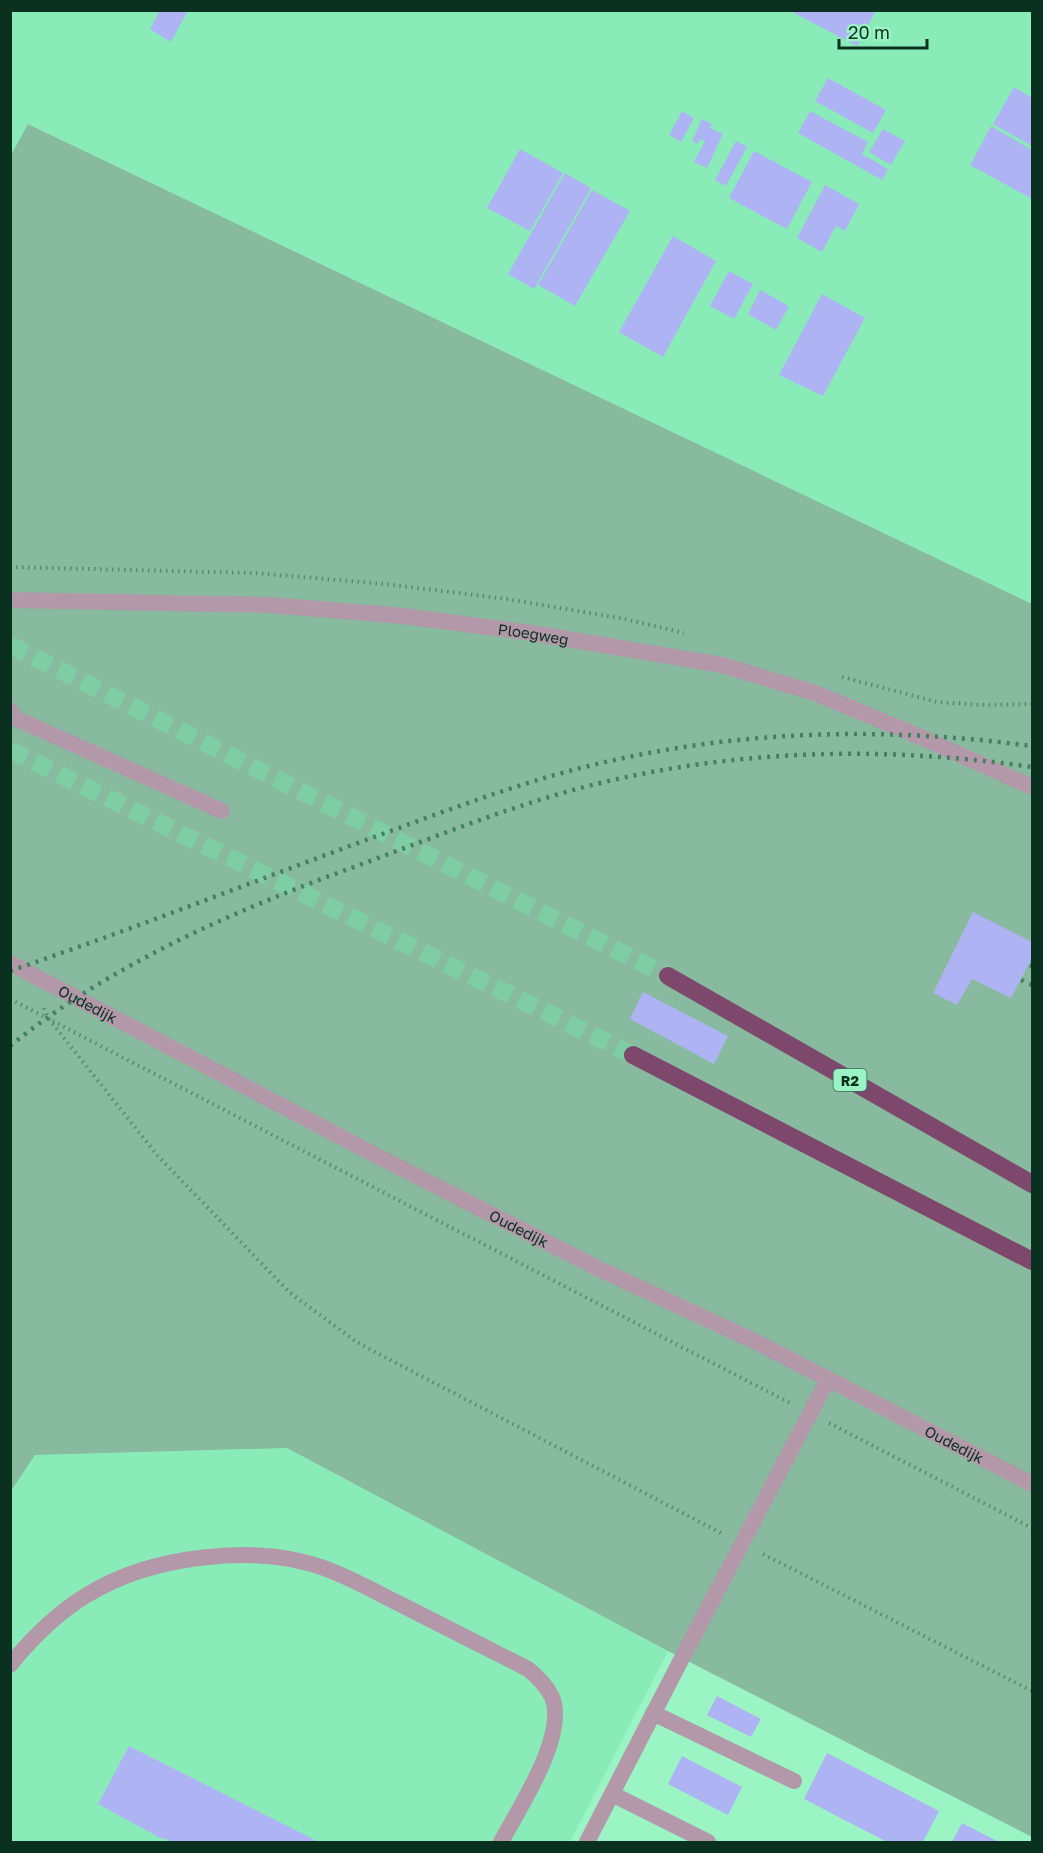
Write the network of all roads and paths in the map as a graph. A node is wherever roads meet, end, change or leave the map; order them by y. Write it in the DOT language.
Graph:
graph roads {
  1 [pos="10,600"];
  2 [pos="10,710"];
  3 [pos="1032,787"];
  4 [pos="222,812"];
  5 [pos="10,963"];
  6 [pos="31,974"];
  7 [pos="668,976"];
  8 [pos="10,999"];
  9 [pos="48,1018"];
  10 [pos="633,1055"];
  11 [pos="1032,1184"];
  12 [pos="1032,1261"];
  13 [pos="828,1379"];
  14 [pos="809,1413"];
  15 [pos="1032,1484"];
  16 [pos="1032,1528"];
  17 [pos="741,1543"];
  18 [pos="10,1665"];
  19 [pos="1032,1691"];
  20 [pos="653,1713"];
  21 [pos="794,1781"];
  22 [pos="612,1794"];
  23 [pos="501,1842"];
  24 [pos="587,1842"];
  25 [pos="708,1842"];
  1 -- 3 [label="street, Ploegweg"];
  2 -- 4 [label="street"];
  5 -- 6 [label="street, Oudedijk"];
  6 -- 9 [label="path"];
  6 -- 13 [label="street, Oudedijk"];
  7 -- 11 [label="highway, R2"];
  8 -- 9 [label="path"];
  9 -- 14 [label="path"];
  9 -- 17 [label="path"];
  10 -- 12 [label="highway"];
  13 -- 14 [label="street"];
  13 -- 15 [label="street, Oudedijk"];
  14 -- 16 [label="path"];
  14 -- 17 [label="street"];
  17 -- 19 [label="path"];
  17 -- 20 [label="street"];
  18 -- 23 [label="street"];
  20 -- 21 [label="street"];
  20 -- 22 [label="street"];
  22 -- 24 [label="street"];
  22 -- 25 [label="street"];
}
